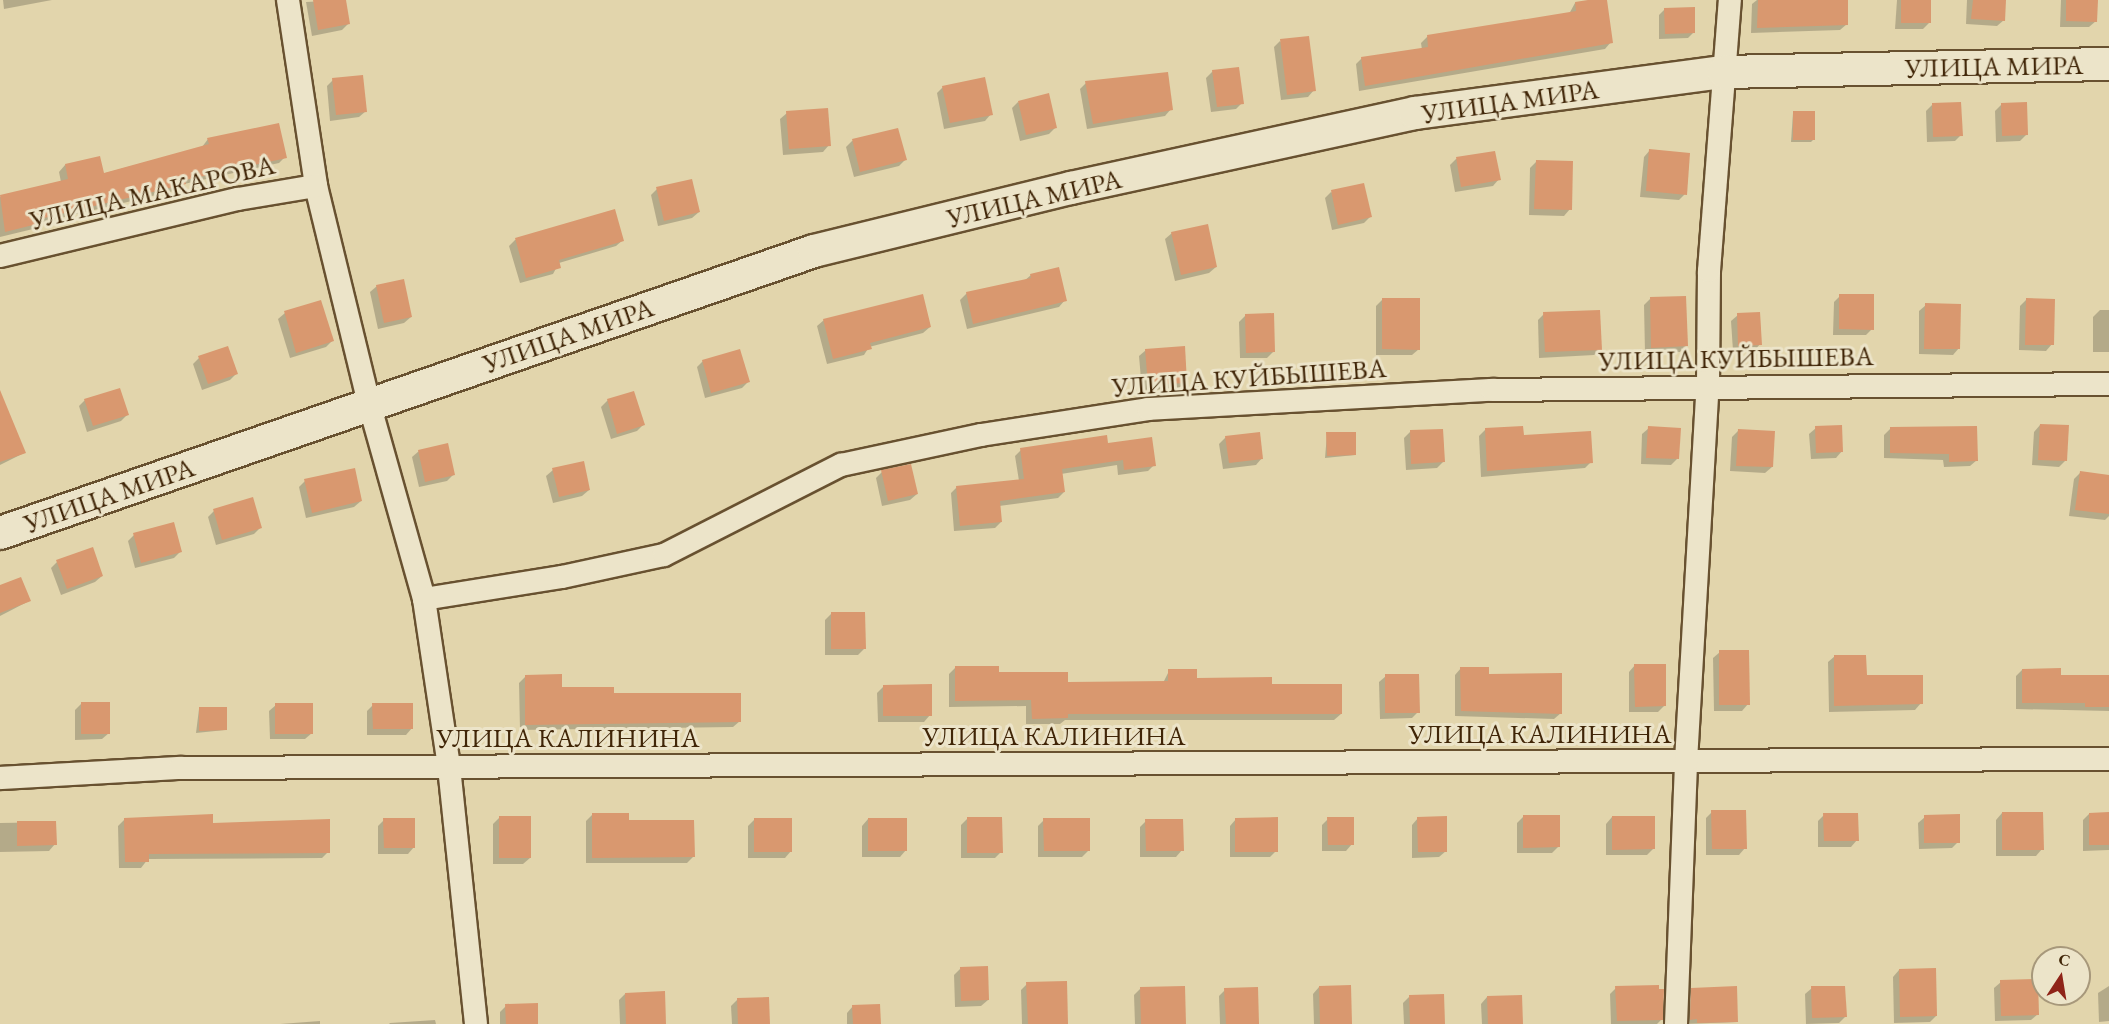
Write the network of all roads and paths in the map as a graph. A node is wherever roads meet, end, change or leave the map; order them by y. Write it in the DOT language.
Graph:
graph roads {
  1 [pos="288,0"];
  2 [pos="1730,0"];
  3 [pos="2109,64"];
  4 [pos="1724,72"];
  5 [pos="316,186"];
  6 [pos="0,256"];
  7 [pos="2109,384"];
  8 [pos="1708,386"];
  9 [pos="369,403"];
  10 [pos="0,533"];
  11 [pos="424,599"];
  12 [pos="2109,759"];
  13 [pos="1686,761"];
  14 [pos="449,767"];
  15 [pos="0,778"];
  16 [pos="476,1024"];
  17 [pos="1676,1024"];
  1 -- 5 [label="street"];
  2 -- 4 [label="street"];
  3 -- 4 [label="street, УЛИЦА МИРА"];
  4 -- 8 [label="street"];
  4 -- 9 [label="street, УЛИЦА МИРА"];
  5 -- 6 [label="street, УЛИЦА МАКАРОВА"];
  5 -- 9 [label="street"];
  7 -- 8 [label="street, УЛИЦА КУЙБЫШЕВА"];
  8 -- 11 [label="street, УЛИЦА КУЙБЫШЕВА"];
  8 -- 13 [label="street"];
  9 -- 10 [label="street, УЛИЦА МИРА"];
  9 -- 11 [label="street"];
  11 -- 14 [label="street"];
  12 -- 13 [label="street, УЛИЦА КАЛИНИНА"];
  13 -- 14 [label="street, УЛИЦА КАЛИНИНА"];
  13 -- 17 [label="street"];
  14 -- 15 [label="street, УЛИЦА КАЛИНИНА"];
  14 -- 16 [label="street"];
}
